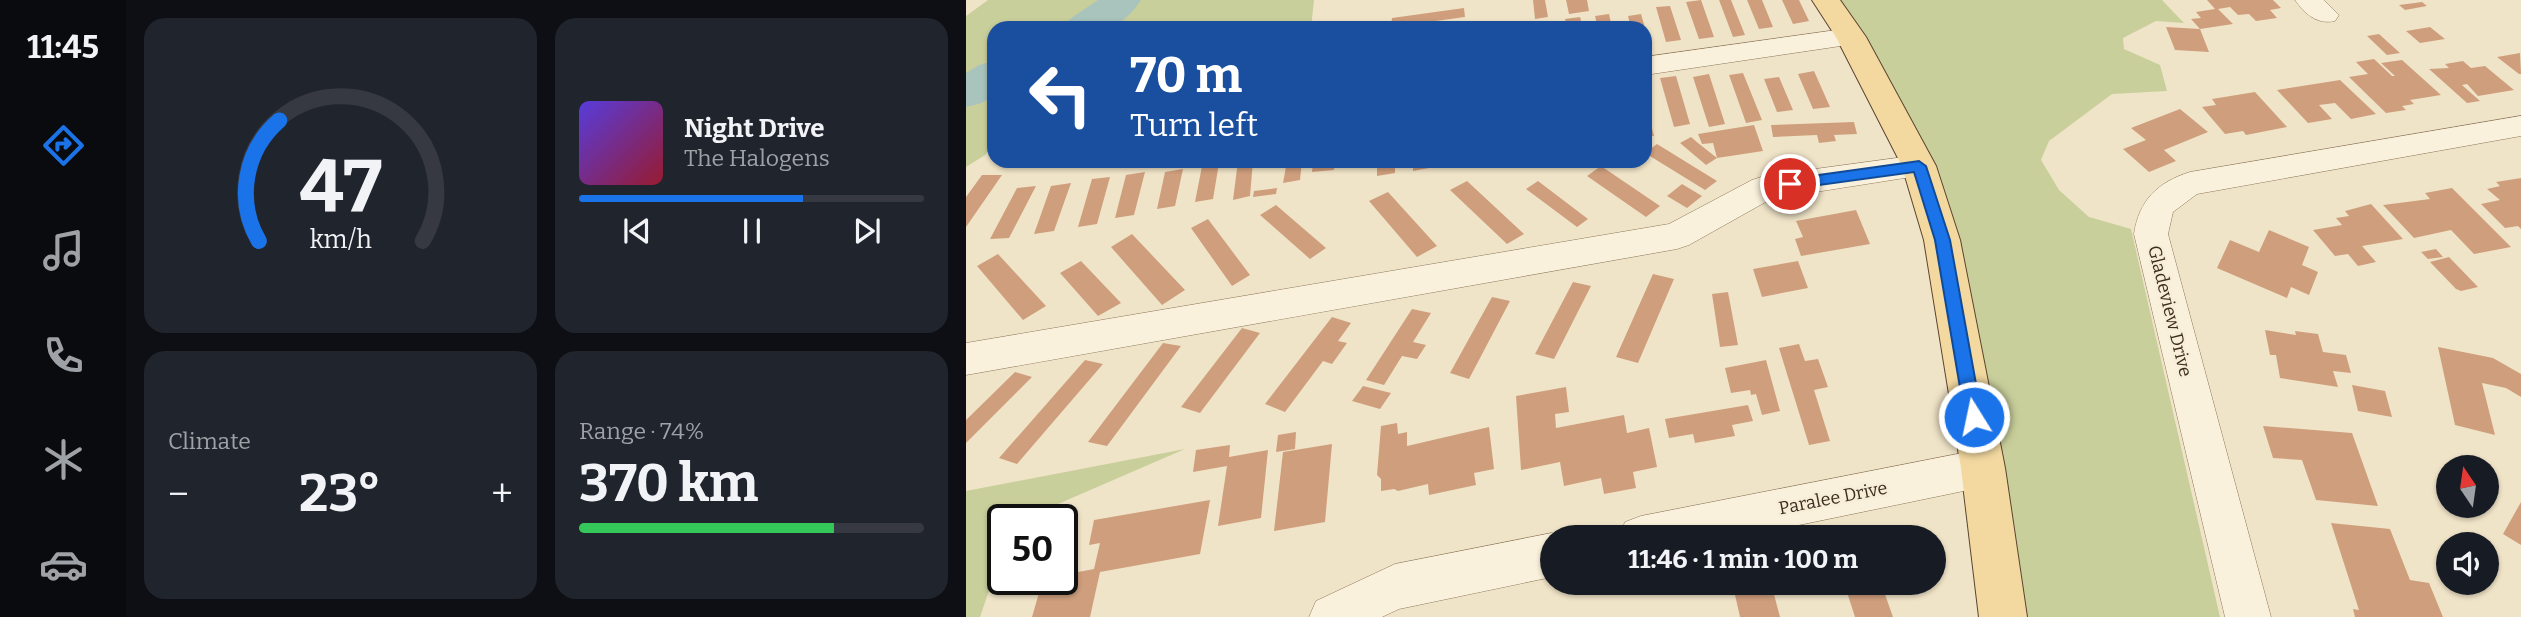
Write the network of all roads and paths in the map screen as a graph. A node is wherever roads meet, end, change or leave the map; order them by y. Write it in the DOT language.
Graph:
graph roads {
  1 [pos="1826,0"];
  2 [pos="1851,37"];
  3 [pos="1652,65"];
  4 [pos="2521,126"];
  5 [pos="1919,166"];
  6 [pos="966,359"];
  7 [pos="1983,468"];
  8 [pos="1700,525"];
  9 [pos="1540,559"];
  10 [pos="1394,602"];
  11 [pos="1332,617"];
  12 [pos="2003,617"];
  13 [pos="2248,617"];
  1 -- 2 [label="main road"];
  2 -- 3 [label="street"];
  2 -- 5 [label="main road"];
  4 -- 13 [label="street, Gladeview Drive"];
  5 -- 6 [label="street"];
  5 -- 7 [label="main road"];
  7 -- 8 [label="street, Paralee Drive"];
  7 -- 12 [label="main road"];
  9 -- 10 [label="street"];
  10 -- 11 [label="street"];
}
